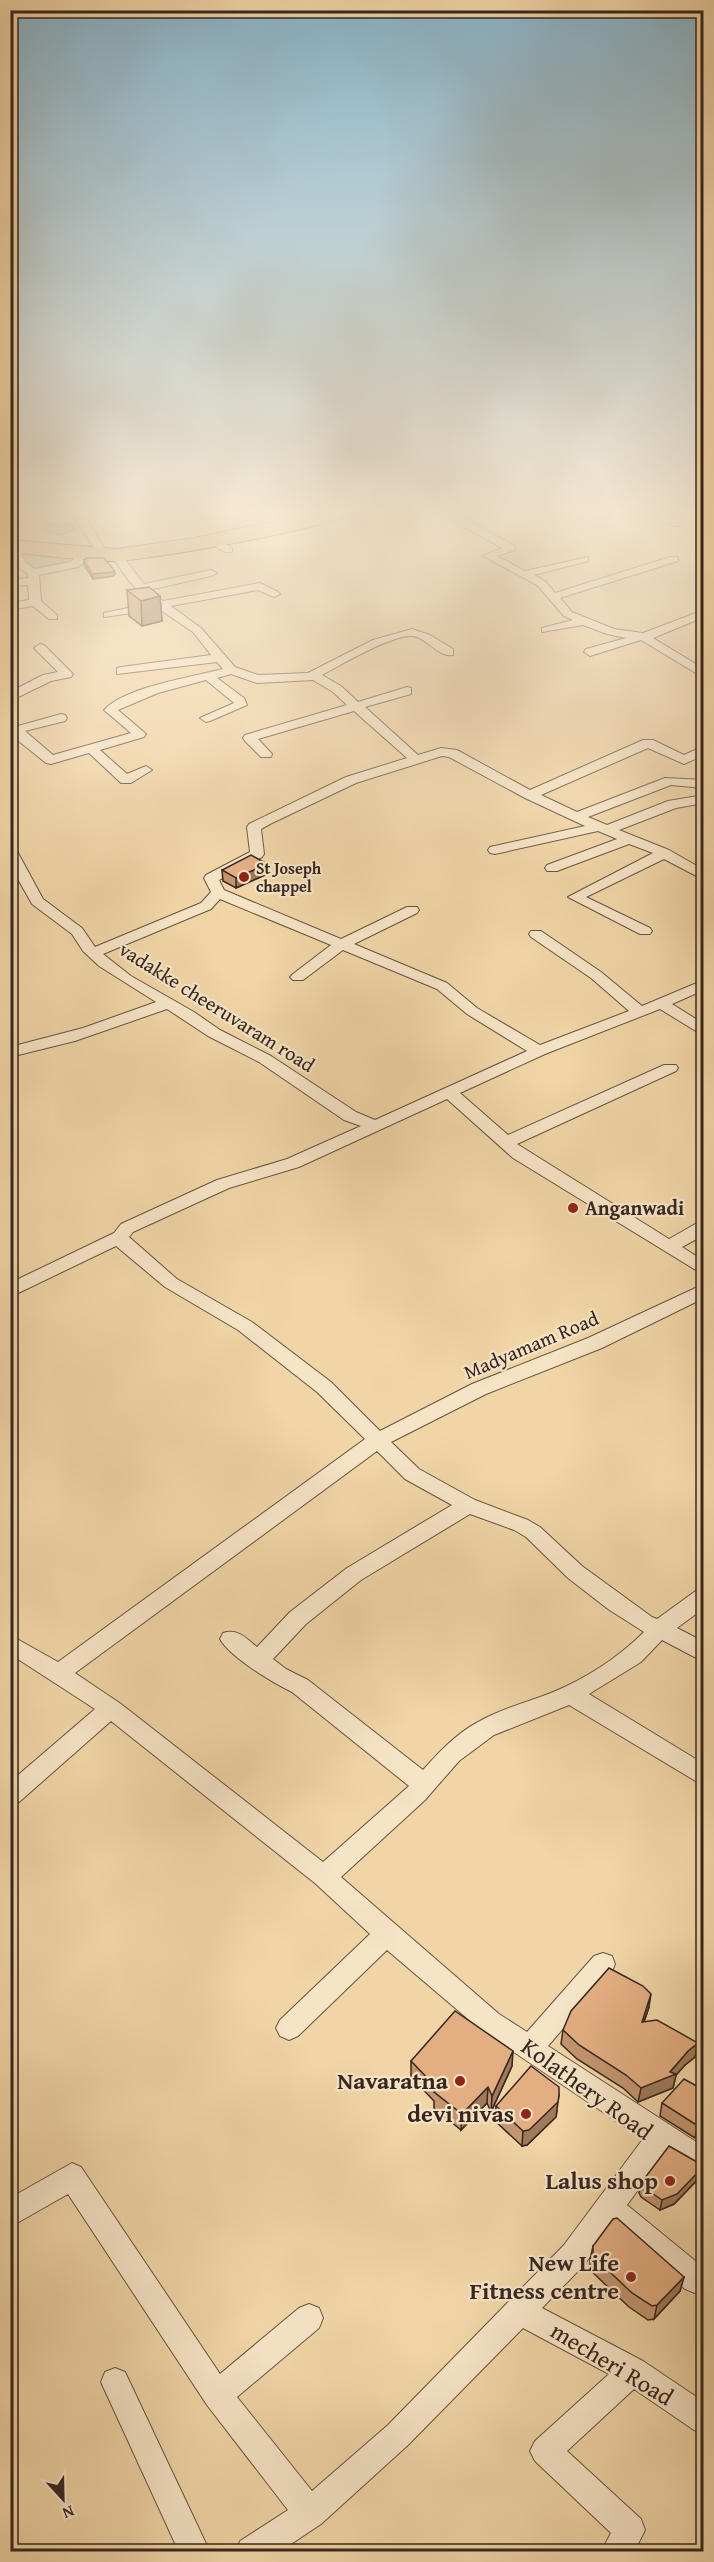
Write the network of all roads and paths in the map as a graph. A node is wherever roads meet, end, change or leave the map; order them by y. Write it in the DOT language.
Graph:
graph roads {
  1 [pos="192,627"];
  2 [pos="561,627"];
  3 [pos="598,627"];
  4 [pos="666,627"];
  5 [pos="546,630"];
  6 [pos="640,636"];
  7 [pos="40,648"];
  8 [pos="449,652"];
  9 [pos="590,652"];
  10 [pos="218,658"];
  11 [pos="231,670"];
  12 [pos="121,671"];
  13 [pos="701,672"];
  14 [pos="311,676"];
  15 [pos="209,677"];
  16 [pos="407,691"];
  17 [pos="10,697"];
  18 [pos="355,707"];
  19 [pos="61,718"];
  20 [pos="206,718"];
  21 [pos="12,728"];
  22 [pos="92,749"];
  23 [pos="704,750"];
  24 [pos="266,754"];
  25 [pos="415,759"];
  26 [pos="146,770"];
  27 [pos="704,784"];
  28 [pos="530,795"];
  29 [pos="704,799"];
  30 [pos="577,818"];
  31 [pos="603,829"];
  32 [pos="630,839"];
  33 [pos="495,850"];
  34 [pos="10,851"];
  35 [pos="664,853"];
  36 [pos="552,868"];
  37 [pos="704,876"];
  38 [pos="218,892"];
  39 [pos="412,910"];
  40 [pos="645,932"];
  41 [pos="536,934"];
  42 [pos="340,945"];
  43 [pos="93,953"];
  44 [pos="298,977"];
  45 [pos="704,984"];
  46 [pos="661,1003"];
  47 [pos="165,1004"];
  48 [pos="640,1012"];
  49 [pos="704,1031"];
  50 [pos="539,1051"];
  51 [pos="10,1052"];
  52 [pos="670,1068"];
  53 [pos="449,1092"];
  54 [pos="375,1125"];
  55 [pos="505,1143"];
  56 [pos="704,1225"];
  57 [pos="120,1237"];
  58 [pos="668,1247"];
  59 [pos="704,1269"];
  60 [pos="704,1290"];
  61 [pos="10,1291"];
  62 [pos="376,1441"];
  63 [pos="468,1505"];
  64 [pos="704,1596"];
  65 [pos="660,1629"];
  66 [pos="231,1639"];
  67 [pos="10,1643"];
  68 [pos="704,1653"];
  69 [pos="258,1661"];
  70 [pos="58,1673"];
  71 [pos="570,1694"];
  72 [pos="113,1710"];
  73 [pos="704,1776"];
  74 [pos="424,1785"];
  75 [pos="10,1796"];
  76 [pos="324,1877"];
  77 [pos="387,1934"];
  78 [pos="603,1964"];
  79 [pos="289,2028"];
  80 [pos="530,2048"];
  81 [pos="661,2136"];
  82 [pos="704,2162"];
  83 [pos="609,2208"];
  84 [pos="10,2214"];
  85 [pos="695,2279"];
  86 [pos="520,2311"];
  87 [pos="309,2318"];
  88 [pos="633,2371"];
  89 [pos="115,2382"];
  90 [pos="216,2395"];
  91 [pos="704,2420"];
  92 [pos="310,2513"];
  93 [pos="195,2552"];
  94 [pos="251,2552"];
  95 [pos="616,2552"];
  1 -- 10 [label="street"];
  2 -- 5 [label="street"];
  3 -- 6 [label="street"];
  4 -- 6 [label="street"];
  6 -- 9 [label="street"];
  6 -- 13 [label="street"];
  7 -- 17 [label="street"];
  8 -- 14 [label="street"];
  10 -- 11 [label="street"];
  10 -- 12 [label="street"];
  11 -- 14 [label="street"];
  11 -- 15 [label="street"];
  14 -- 18 [label="street"];
  15 -- 20 [label="street"];
  15 -- 22 [label="street"];
  16 -- 18 [label="street"];
  18 -- 24 [label="street"];
  18 -- 25 [label="street"];
  19 -- 21 [label="street"];
  21 -- 22 [label="street"];
  22 -- 26 [label="street"];
  23 -- 28 [label="street"];
  25 -- 28 [label="street"];
  25 -- 38 [label="street"];
  27 -- 30 [label="street"];
  28 -- 30 [label="street"];
  29 -- 31 [label="street"];
  30 -- 31 [label="street"];
  31 -- 32 [label="street"];
  31 -- 33 [label="street"];
  32 -- 35 [label="street"];
  32 -- 36 [label="street"];
  34 -- 43 [label="street, vadakke cheeruvaram road"];
  35 -- 37 [label="street"];
  35 -- 40 [label="street"];
  38 -- 42 [label="street"];
  38 -- 43 [label="street"];
  39 -- 42 [label="street"];
  41 -- 48 [label="street"];
  42 -- 44 [label="street"];
  42 -- 50 [label="street"];
  43 -- 47 [label="street, vadakke cheeruvaram road"];
  45 -- 46 [label="street"];
  46 -- 48 [label="street"];
  46 -- 49 [label="street"];
  47 -- 51 [label="street"];
  47 -- 54 [label="street, vadakke cheeruvaram road"];
  48 -- 50 [label="street"];
  50 -- 53 [label="street"];
  52 -- 55 [label="street"];
  53 -- 54 [label="street"];
  53 -- 55 [label="street"];
  54 -- 57 [label="street"];
  55 -- 58 [label="street"];
  56 -- 58 [label="street"];
  57 -- 61 [label="street"];
  57 -- 62 [label="street"];
  58 -- 59 [label="street"];
  60 -- 62 [label="street, Madyamam Road"];
  62 -- 63 [label="street"];
  62 -- 70 [label="street, Madyamam Road"];
  63 -- 65 [label="street"];
  63 -- 69 [label="street"];
  64 -- 65 [label="street"];
  65 -- 68 [label="street"];
  65 -- 71 [label="street"];
  66 -- 69 [label="street"];
  67 -- 70 [label="street, Kolathery Road"];
  69 -- 74 [label="street"];
  70 -- 72 [label="street, Kolathery Road"];
  71 -- 73 [label="street"];
  71 -- 74 [label="street"];
  72 -- 75 [label="street"];
  72 -- 76 [label="street, Kolathery Road"];
  74 -- 76 [label="street"];
  76 -- 77 [label="street, Kolathery Road"];
  77 -- 79 [label="street"];
  77 -- 80 [label="street, Kolathery Road"];
  78 -- 80 [label="street"];
  80 -- 81 [label="street, Kolathery Road"];
  81 -- 82 [label="street"];
  81 -- 83 [label="street, Kolathery Road"];
  83 -- 85 [label="street"];
  83 -- 86 [label="street, Kolathery Road"];
  84 -- 90 [label="street"];
  86 -- 88 [label="street, mecheri Road"];
  86 -- 92 [label="street, Kolathery Road"];
  87 -- 90 [label="street"];
  88 -- 91 [label="street, mecheri Road"];
  88 -- 95 [label="street"];
  89 -- 93 [label="street"];
  90 -- 92 [label="street"];
  92 -- 94 [label="street, Kolathery Road"];
}
